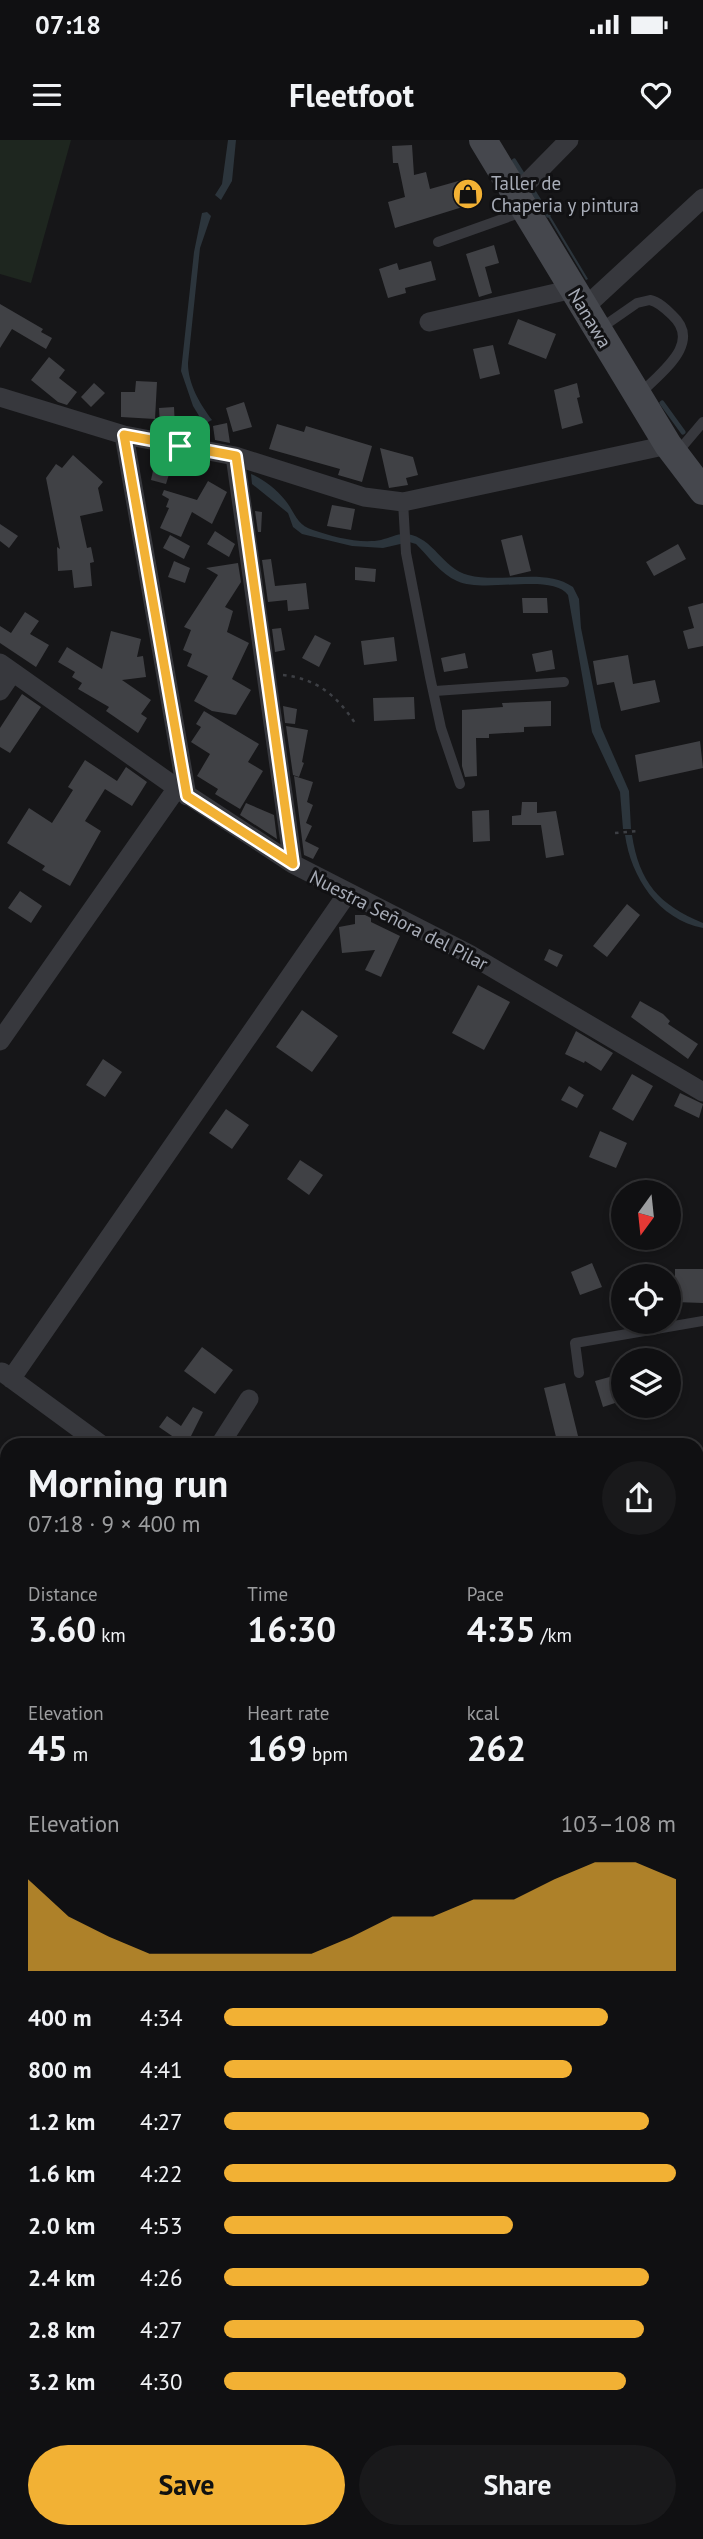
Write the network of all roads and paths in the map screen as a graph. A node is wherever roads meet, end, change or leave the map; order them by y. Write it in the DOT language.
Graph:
graph roads {
  1 [pos="483,140"];
  2 [pos="569,140"];
  3 [pos="703,198"];
  4 [pos="521,203"];
  5 [pos="438,242"];
  6 [pos="585,309"];
  7 [pos="429,322"];
  8 [pos="638,396"];
  9 [pos="0,397"];
  10 [pos="703,422"];
  11 [pos="124,435"];
  12 [pos="671,451"];
  13 [pos="236,456"];
  14 [pos="703,491"];
  15 [pos="403,502"];
  16 [pos="7,668"];
  17 [pos="265,675"];
  18 [pos="564,682"];
  19 [pos="0,691"];
  20 [pos="435,691"];
  21 [pos="355,723"];
  22 [pos="460,784"];
  23 [pos="182,792"];
  24 [pos="639,831"];
  25 [pos="615,834"];
  26 [pos="293,864"];
  27 [pos="347,894"];
  28 [pos="0,1041"];
  29 [pos="703,1092"];
  30 [pos="703,1321"];
  31 [pos="579,1373"];
  32 [pos="5,1375"];
  33 [pos="249,1399"];
  34 [pos="92,1438"];
  35 [pos="224,1438"];
  1 -- 4 [label="main road, Nanawa"];
  2 -- 4 [label="street"];
  3 -- 6 [label="street"];
  4 -- 5 [label="lane"];
  4 -- 6 [label="main road, Nanawa"];
  6 -- 7 [label="street"];
  6 -- 8 [label="main road, Nanawa"];
  6 -- 8 [label="lane"];
  8 -- 12 [label="main road, Nanawa"];
  9 -- 11 [label="street"];
  10 -- 12 [label="lane"];
  11 -- 13 [label="street"];
  11 -- 23 [label="street"];
  12 -- 14 [label="main road, Nanawa"];
  12 -- 15 [label="street"];
  13 -- 15 [label="street"];
  13 -- 17 [label="street"];
  15 -- 20 [label="lane"];
  16 -- 19 [label="street"];
  16 -- 23 [label="street, Nuestra Señora del Pilar"];
  17 -- 21 [label="path"];
  17 -- 26 [label="street"];
  18 -- 20 [label="lane"];
  20 -- 22 [label="lane"];
  23 -- 26 [label="street, Nuestra Señora del Pilar"];
  23 -- 28 [label="street"];
  24 -- 25 [label="path"];
  26 -- 27 [label="street, Nuestra Señora del Pilar"];
  27 -- 29 [label="street, Nuestra Señora del Pilar"];
  27 -- 32 [label="street"];
  30 -- 31 [label="lane"];
  32 -- 34 [label="street"];
  33 -- 35 [label="street"];
}
